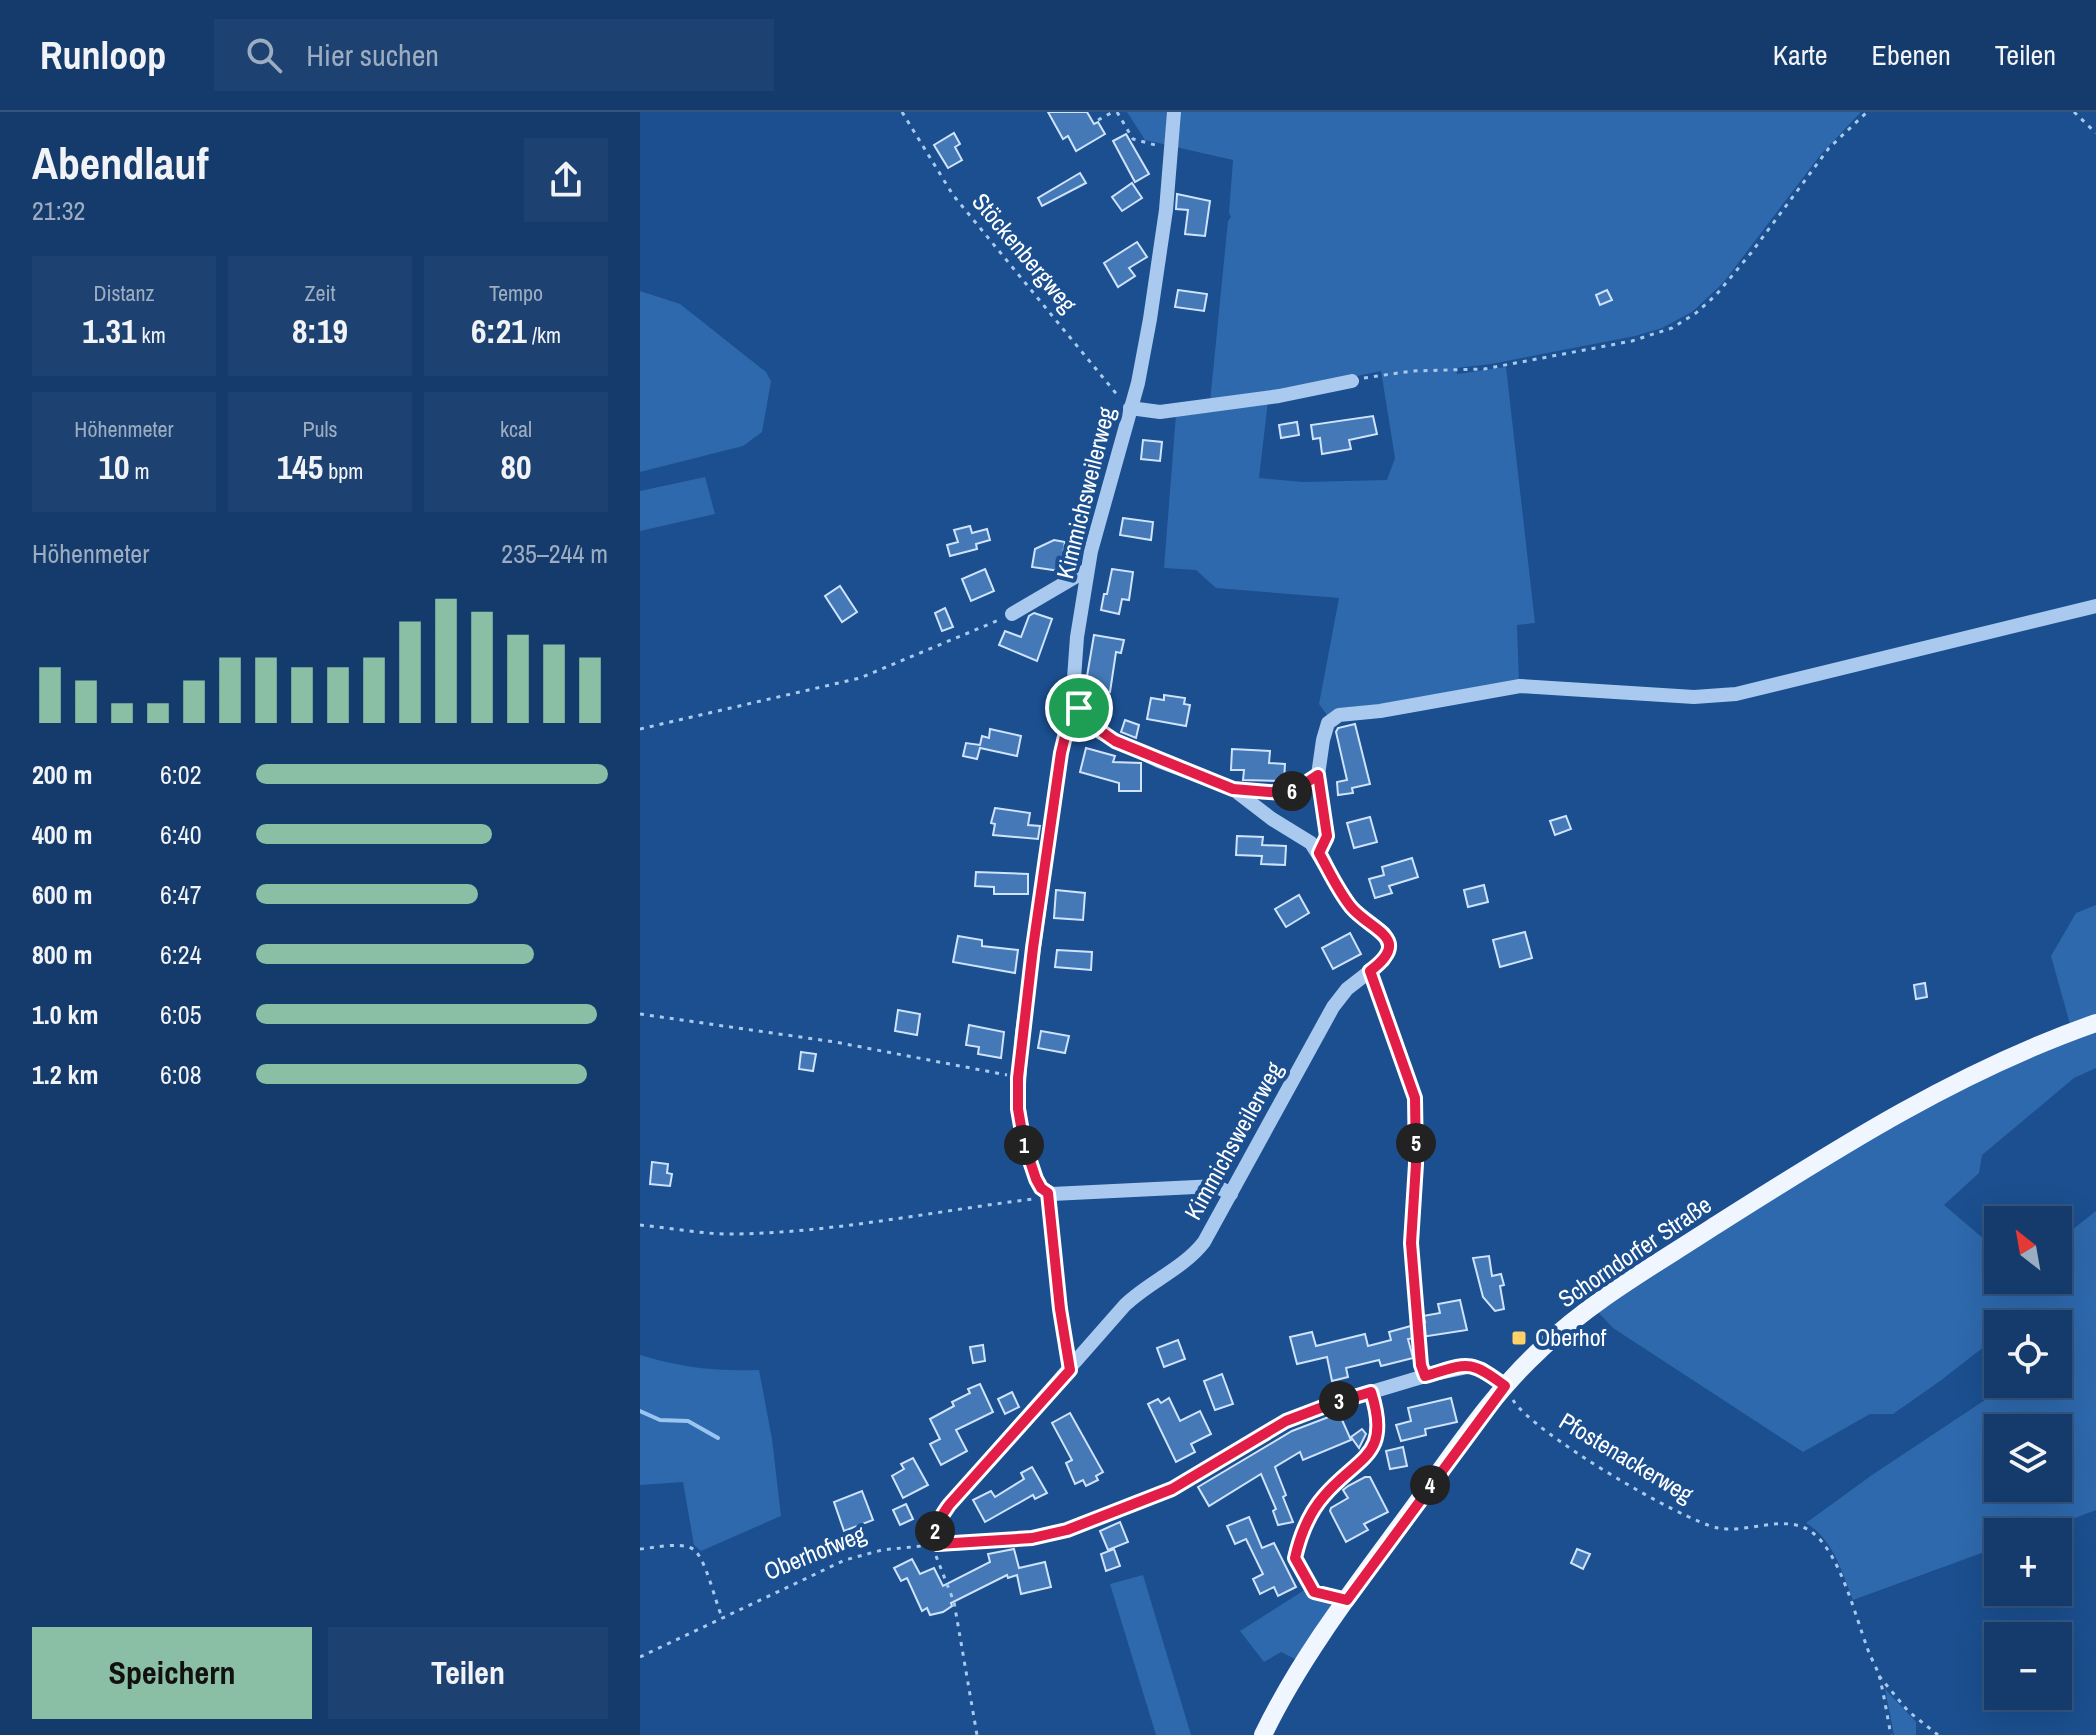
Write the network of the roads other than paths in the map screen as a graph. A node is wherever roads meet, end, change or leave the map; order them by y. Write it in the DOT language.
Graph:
graph roads {
  1 [pos="1174,112"];
  2 [pos="1352,381"];
  3 [pos="1130,408"];
  4 [pos="1087,570"];
  5 [pos="2096,606"];
  6 [pos="1012,614"];
  7 [pos="1079,708"];
  8 [pos="1318,775"];
  9 [pos="1233,789"];
  10 [pos="1319,853"];
  11 [pos="2096,1023"];
  12 [pos="1231,1194"];
  13 [pos="1505,1386"];
  14 [pos="1371,1392"];
  15 [pos="1347,1600"];
  16 [pos="1263,1735"];
  1 -- 3 [label="street, Kimmichsweilerweg"];
  2 -- 3 [label="street"];
  3 -- 4 [label="street, Kimmichsweilerweg"];
  4 -- 6 [label="street"];
  4 -- 7 [label="street, Kimmichsweilerweg"];
  5 -- 8 [label="street"];
  7 -- 9 [label="street, Kimmichsweilerweg"];
  7 -- 12 [label="street"];
  8 -- 9 [label="street, Kimmichsweilerweg"];
  8 -- 10 [label="street"];
  9 -- 10 [label="street, Kimmichsweilerweg"];
  10 -- 12 [label="street, Kimmichsweilerweg"];
  11 -- 13 [label="main road, Schorndorfer Straße"];
  12 -- 14 [label="street, Kimmichsweilerweg"];
  13 -- 14 [label="street"];
  13 -- 15 [label="main road, Schorndorfer Straße"];
  14 -- 15 [label="street"];
  15 -- 16 [label="main road, Schorndorfer Straße"];
}
